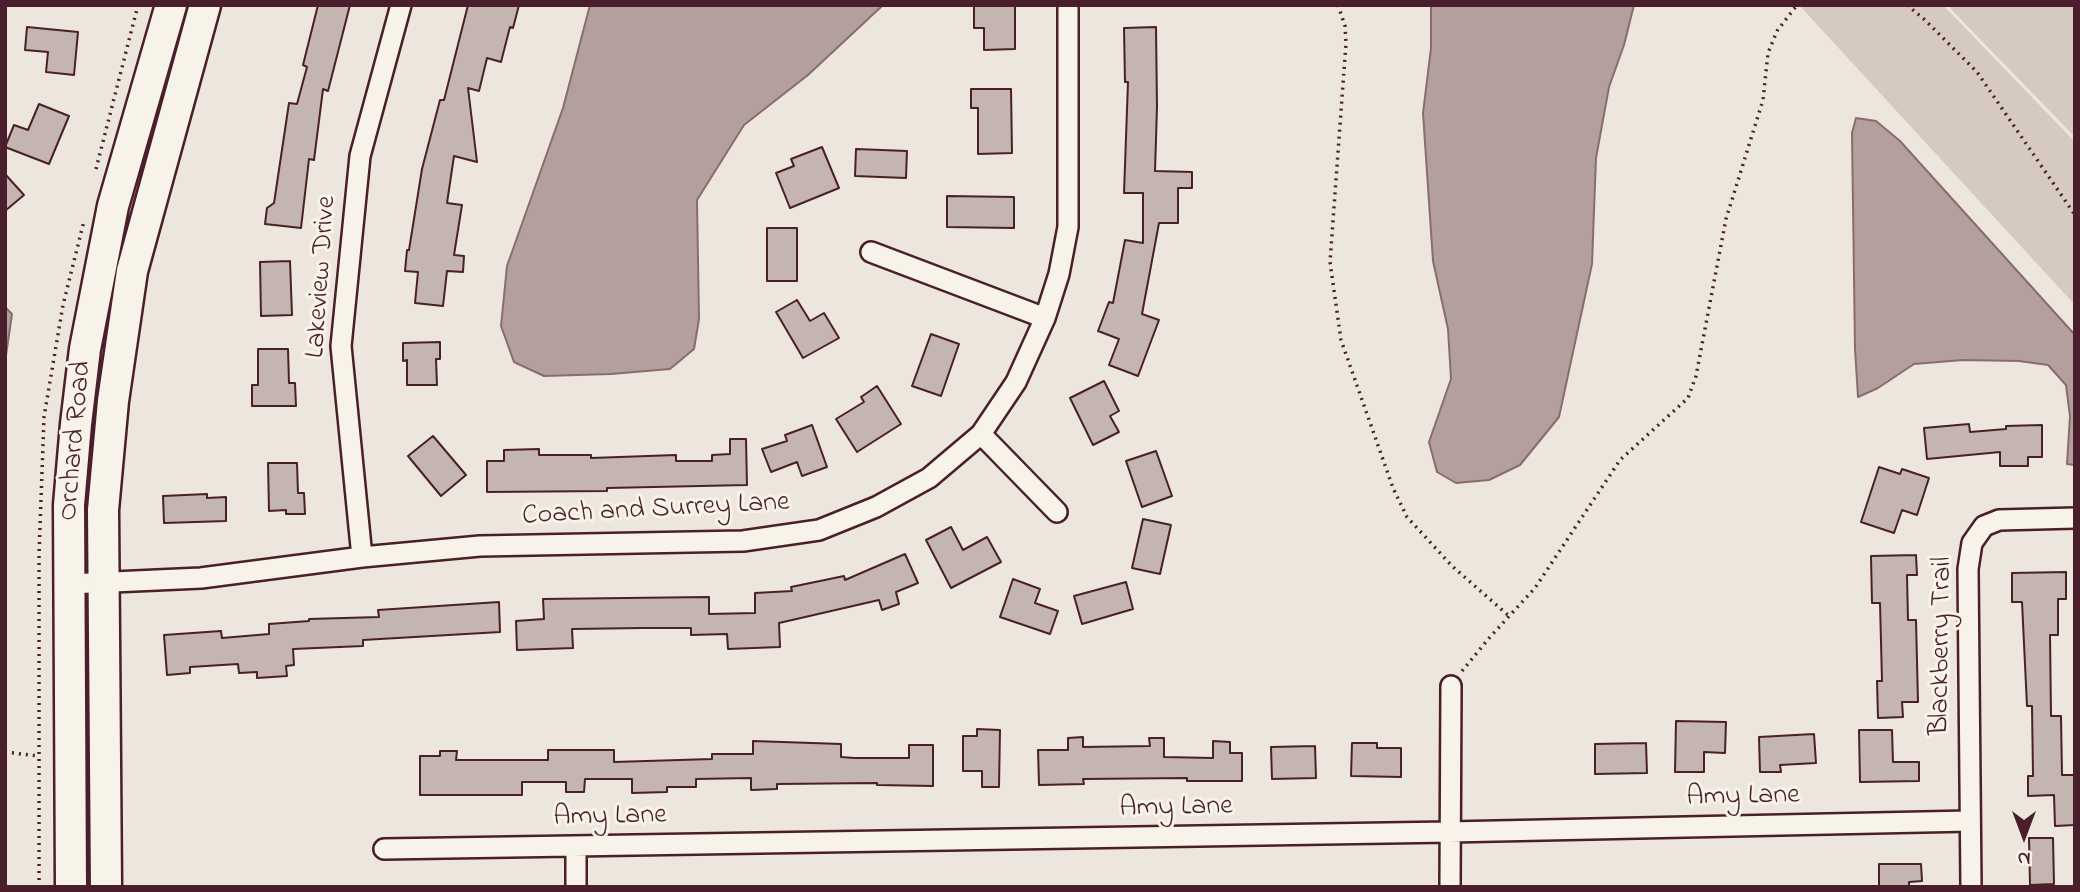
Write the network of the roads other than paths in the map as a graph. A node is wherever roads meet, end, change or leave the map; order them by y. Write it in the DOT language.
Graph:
graph roads {
  1 [pos="171,5"];
  2 [pos="205,5"];
  3 [pos="401,5"];
  4 [pos="1068,5"];
  5 [pos="871,252"];
  6 [pos="1045,318"];
  7 [pos="981,434"];
  8 [pos="1057,512"];
  9 [pos="2075,518"];
  10 [pos="362,556"];
  11 [pos="104,583"];
  12 [pos="69,584"];
  13 [pos="1451,686"];
  14 [pos="1970,821"];
  15 [pos="1449,832"];
  16 [pos="576,846"];
  17 [pos="384,849"];
  18 [pos="71,887"];
  19 [pos="106,887"];
  20 [pos="576,887"];
  21 [pos="1450,887"];
  22 [pos="1971,887"];
  1 -- 12 [label="main road, Orchard Road"];
  2 -- 11 [label="main road, Orchard Road"];
  3 -- 10 [label="street, Lakeview Drive"];
  4 -- 6 [label="street, Coach and Surrey Lane"];
  5 -- 6 [label="street"];
  6 -- 7 [label="street, Coach and Surrey Lane"];
  7 -- 8 [label="street"];
  7 -- 10 [label="street, Coach and Surrey Lane"];
  9 -- 14 [label="street, Blackberry Trail"];
  10 -- 11 [label="street, Coach and Surrey Lane"];
  11 -- 12 [label="street, Coach and Surrey Lane"];
  11 -- 19 [label="main road, Orchard Road"];
  12 -- 18 [label="main road, Orchard Road"];
  13 -- 15 [label="street"];
  14 -- 15 [label="street, Amy Lane"];
  14 -- 22 [label="street, Blackberry Trail"];
  15 -- 16 [label="street, Amy Lane"];
  15 -- 21 [label="street"];
  16 -- 17 [label="street, Amy Lane"];
  16 -- 20 [label="street"];
}
